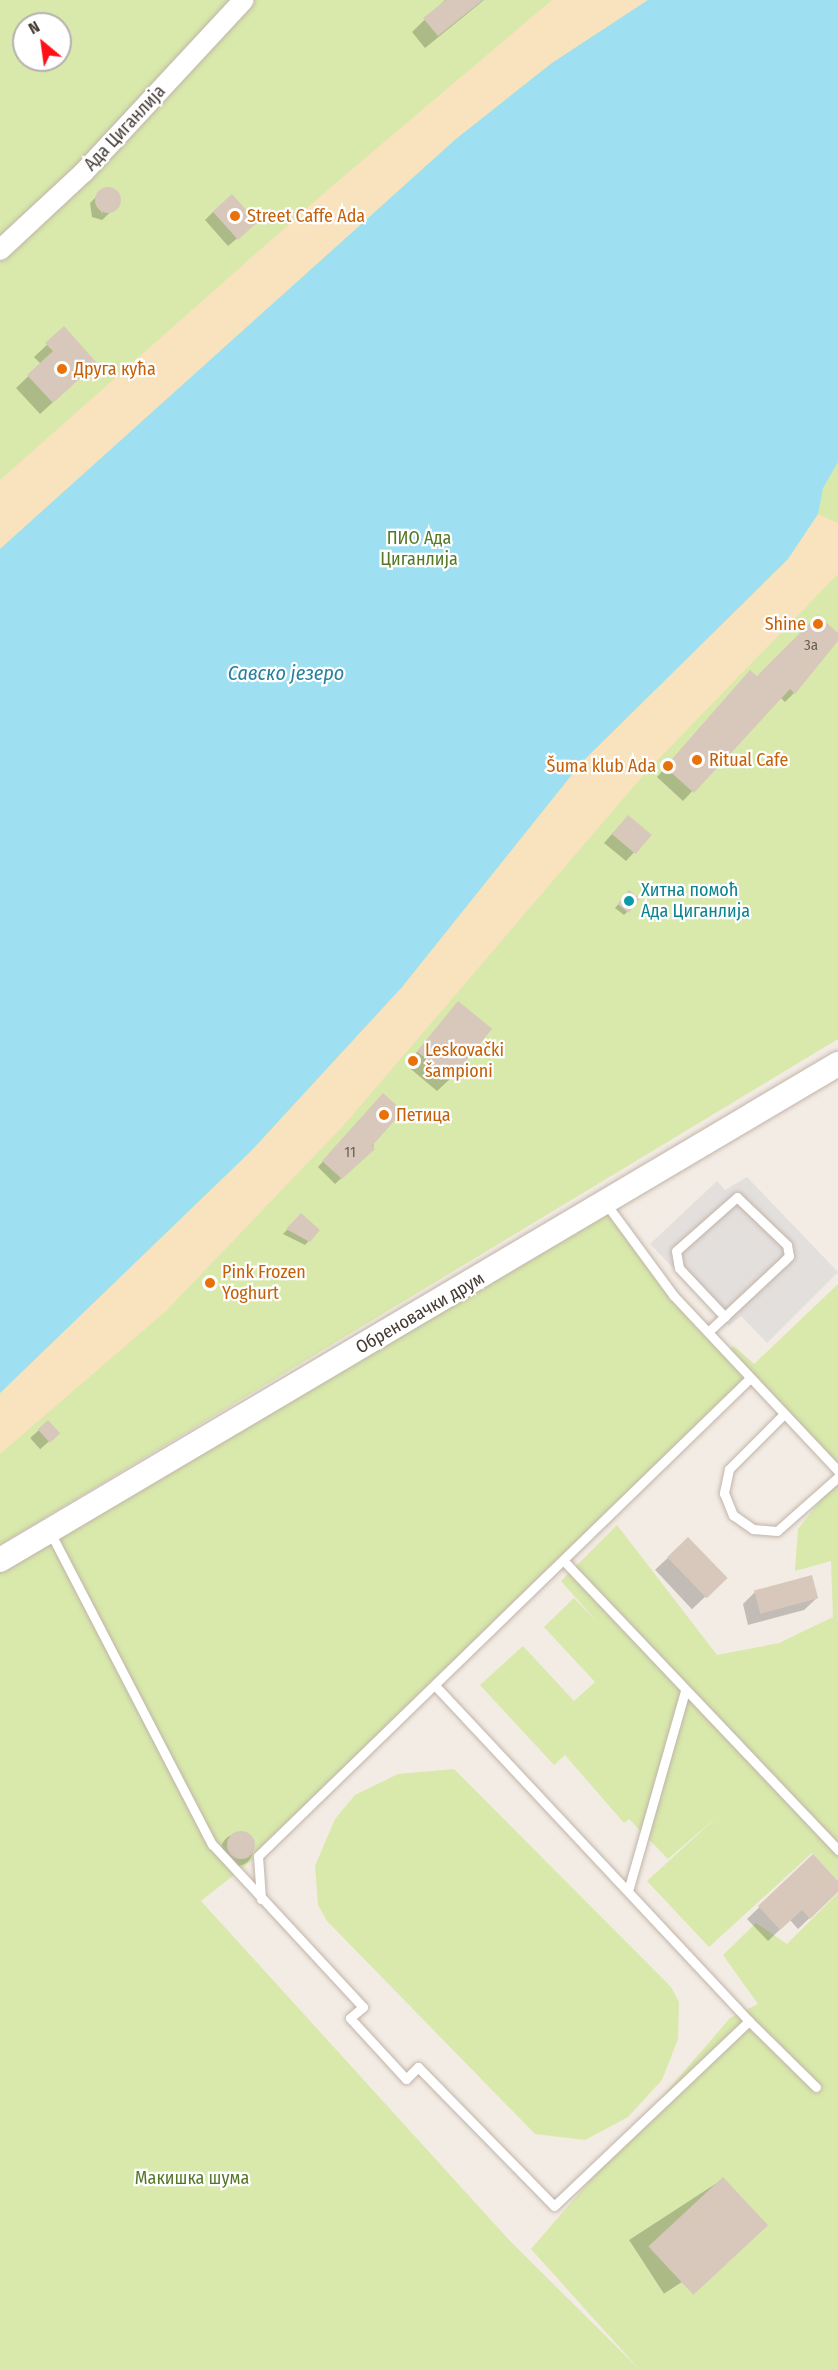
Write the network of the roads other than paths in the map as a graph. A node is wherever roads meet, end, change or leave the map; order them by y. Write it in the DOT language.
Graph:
graph roads {
  1 [pos="244,0"];
  2 [pos="0,250"];
  3 [pos="838,1064"];
  4 [pos="607,1205"];
  5 [pos="725,1317"];
  6 [pos="708,1332"];
  7 [pos="750,1377"];
  8 [pos="784,1414"];
  9 [pos="838,1471"];
  10 [pos="838,1477"];
  11 [pos="49,1530"];
  12 [pos="0,1560"];
  13 [pos="563,1560"];
  14 [pos="436,1686"];
  15 [pos="685,1691"];
  16 [pos="838,1850"];
  17 [pos="628,1891"];
  18 [pos="261,1899"];
  19 [pos="749,2021"];
  20 [pos="816,2087"];
  1 -- 2 [label="street, Ада Циганлија"];
  3 -- 4 [label="street, Обреновачки друм"];
  4 -- 6 [label="lane"];
  4 -- 11 [label="street, Обреновачки друм"];
  5 -- 5 [label="lane"];
  5 -- 6 [label="lane"];
  6 -- 7 [label="lane"];
  7 -- 8 [label="lane"];
  7 -- 13 [label="lane"];
  8 -- 9 [label="lane"];
  8 -- 10 [label="lane"];
  11 -- 12 [label="street, Обреновачки друм"];
  11 -- 18 [label="lane"];
  13 -- 14 [label="lane"];
  13 -- 15 [label="lane"];
  14 -- 17 [label="lane"];
  14 -- 18 [label="lane"];
  15 -- 16 [label="lane"];
  15 -- 17 [label="lane"];
  17 -- 19 [label="lane"];
  18 -- 19 [label="lane"];
  19 -- 20 [label="lane"];
}
